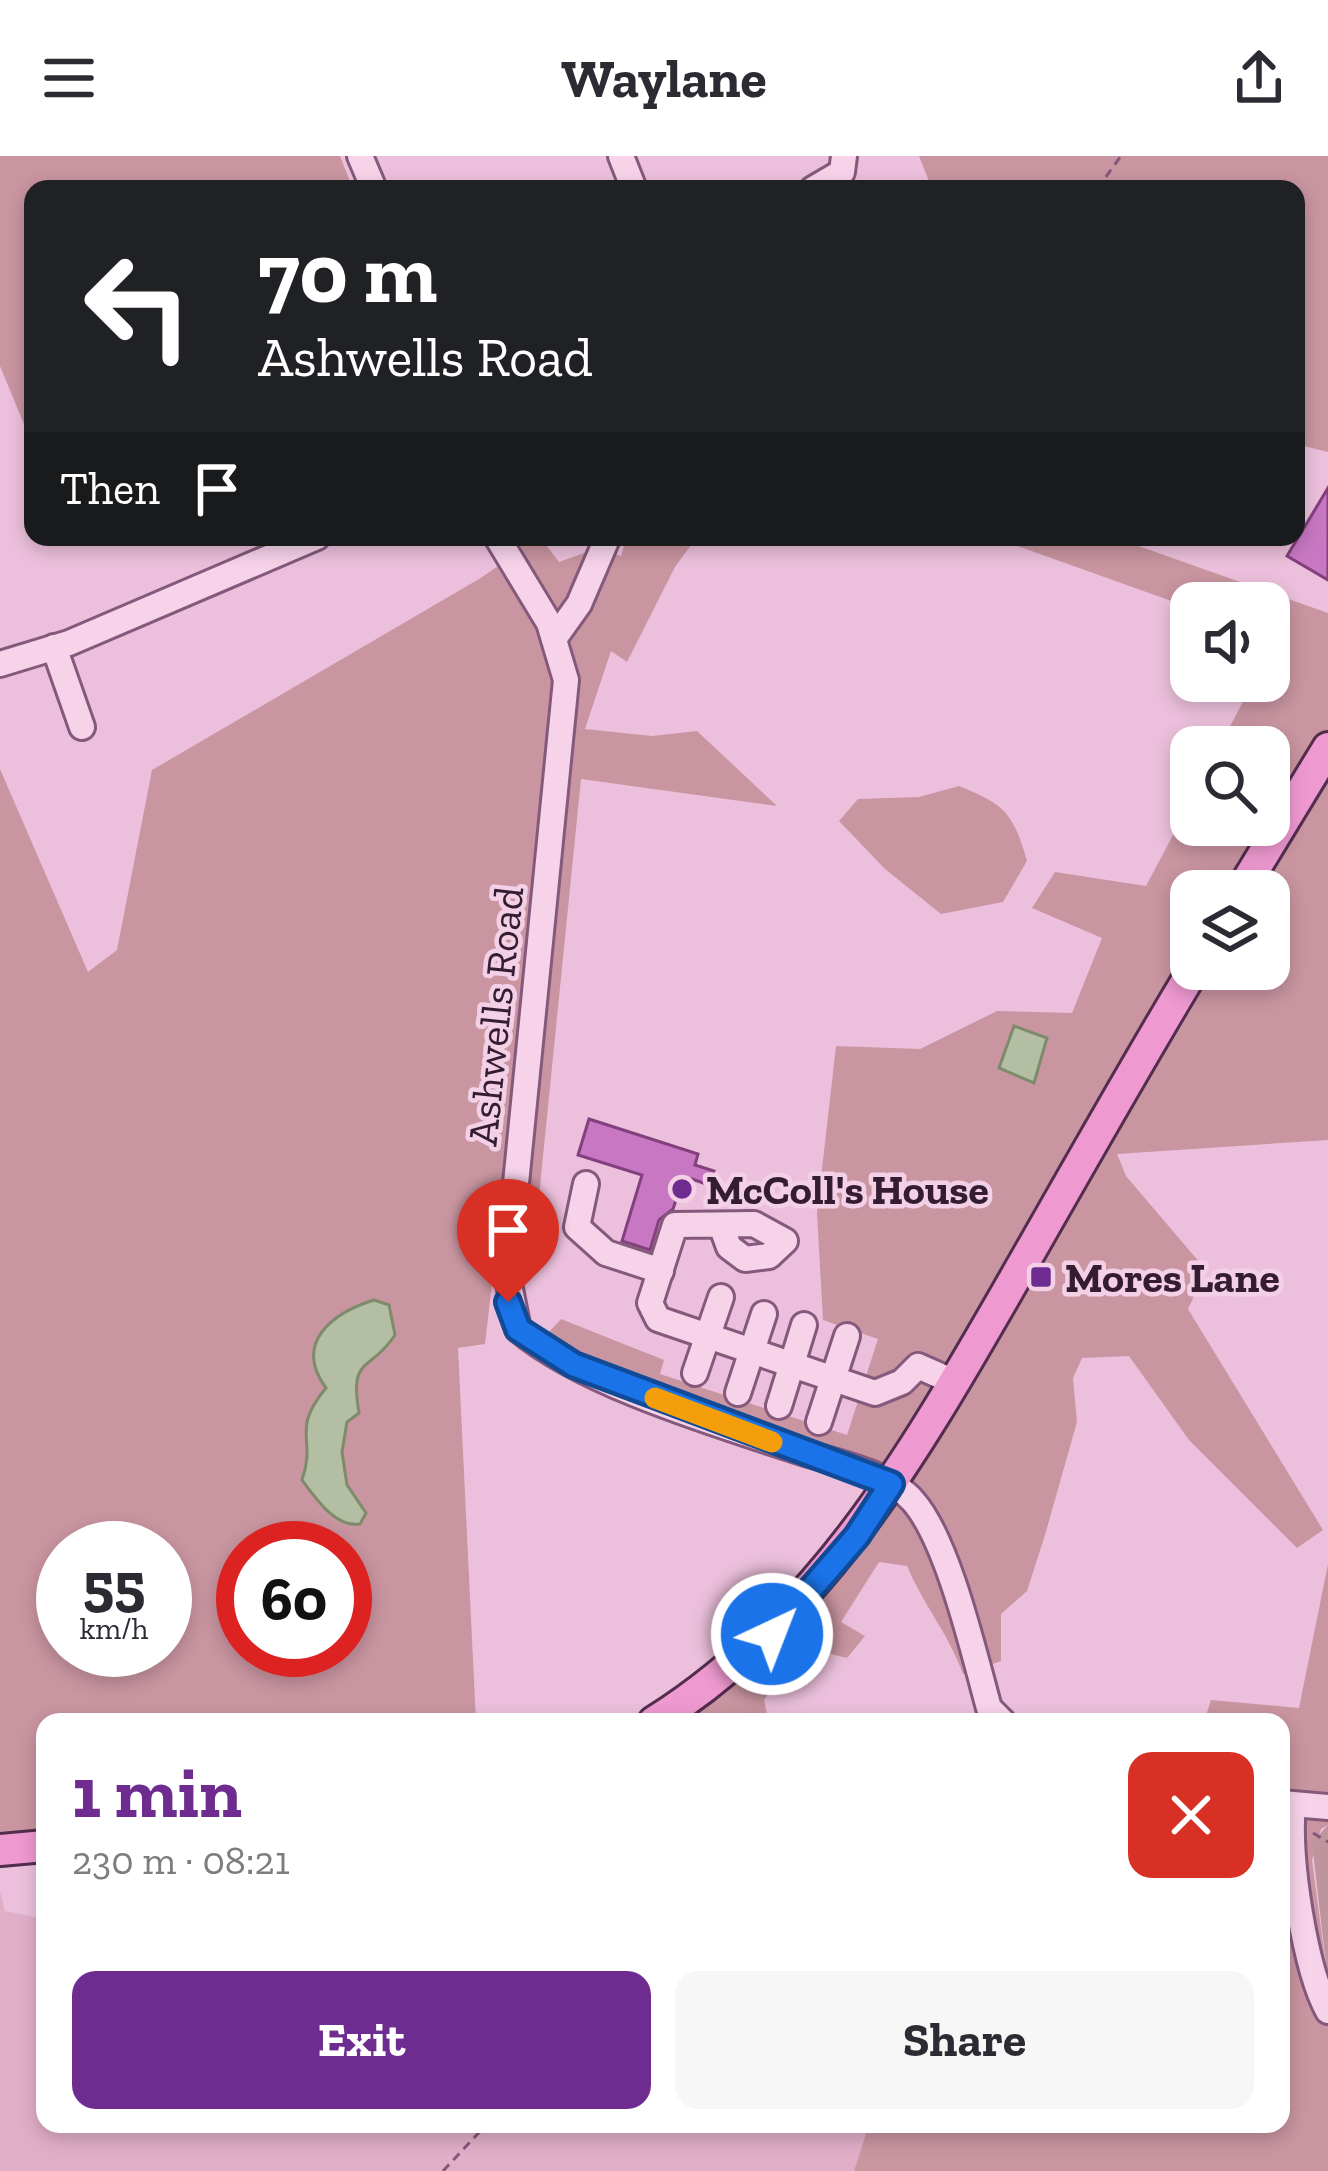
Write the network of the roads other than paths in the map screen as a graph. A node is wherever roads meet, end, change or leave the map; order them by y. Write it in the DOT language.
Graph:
graph roads {
  1 [pos="844,156"];
  2 [pos="828,180"];
  3 [pos="295,546"];
  4 [pos="502,546"];
  5 [pos="604,546"];
  6 [pos="554,639"];
  7 [pos="54,647"];
  8 [pos="0,664"];
  9 [pos="82,727"];
  10 [pos="1328,748"];
  11 [pos="1254,870"];
  12 [pos="1182,990"];
  13 [pos="586,1184"];
  14 [pos="721,1225"];
  15 [pos="661,1270"];
  16 [pos="721,1297"];
  17 [pos="764,1314"];
  18 [pos="804,1325"];
  19 [pos="708,1335"];
  20 [pos="847,1336"];
  21 [pos="752,1351"];
  22 [pos="792,1366"];
  23 [pos="695,1373"];
  24 [pos="832,1381"];
  25 [pos="954,1382"];
  26 [pos="739,1394"];
  27 [pos="779,1406"];
  28 [pos="819,1422"];
  29 [pos="891,1484"];
  30 [pos="685,1713"];
  31 [pos="992,1713"];
  32 [pos="1290,1805"];
  33 [pos="1328,1807"];
  34 [pos="1290,1828"];
  35 [pos="36,1847"];
  36 [pos="0,1850"];
  37 [pos="1328,2011"];
  1 -- 2 [label="street"];
  3 -- 7 [label="street"];
  4 -- 6 [label="street, Ashwells Road"];
  5 -- 6 [label="street"];
  6 -- 29 [label="street, Ashwells Road"];
  7 -- 8 [label="street"];
  7 -- 9 [label="street"];
  10 -- 11 [label="main road"];
  12 -- 25 [label="main road"];
  13 -- 15 [label="street"];
  14 -- 15 [label="street"];
  15 -- 19 [label="street"];
  16 -- 19 [label="street"];
  17 -- 21 [label="street"];
  18 -- 22 [label="street"];
  19 -- 21 [label="street"];
  19 -- 23 [label="street"];
  20 -- 24 [label="street"];
  21 -- 22 [label="street"];
  21 -- 26 [label="street"];
  22 -- 24 [label="street"];
  22 -- 27 [label="street"];
  24 -- 25 [label="street"];
  24 -- 28 [label="street"];
  25 -- 29 [label="main road"];
  29 -- 30 [label="main road"];
  29 -- 31 [label="street"];
  32 -- 33 [label="street"];
  34 -- 37 [label="street"];
  35 -- 36 [label="main road"];
}
